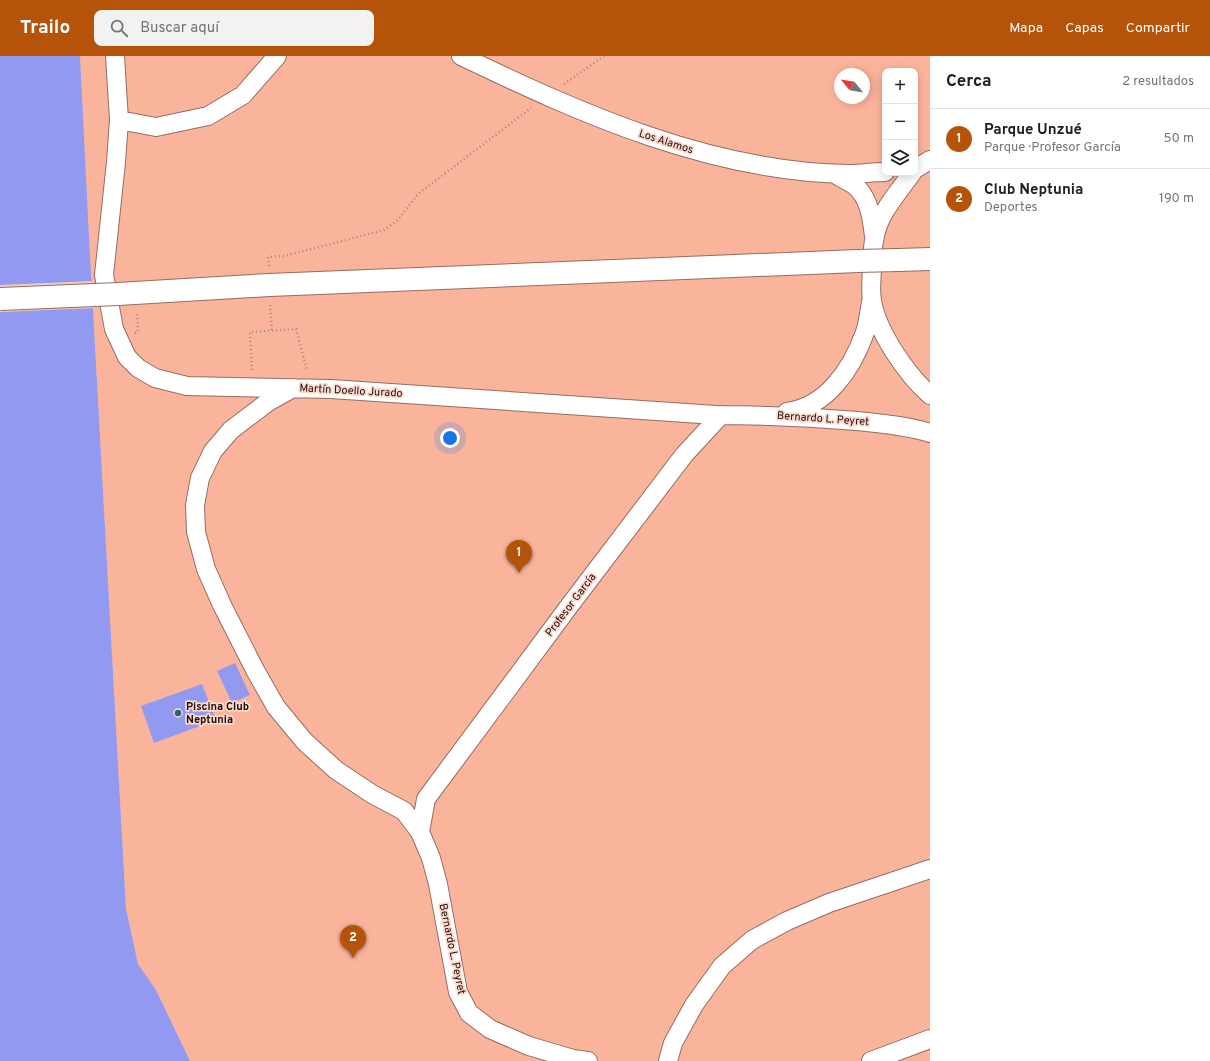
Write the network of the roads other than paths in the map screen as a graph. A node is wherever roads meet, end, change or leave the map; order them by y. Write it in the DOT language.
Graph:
graph roads {
  1 [pos="115,56"];
  2 [pos="278,56"];
  3 [pos="461,56"];
  4 [pos="119,120"];
  5 [pos="930,160"];
  6 [pos="918,167"];
  7 [pos="832,172"];
  8 [pos="882,172"];
  9 [pos="910,176"];
  10 [pos="874,237"];
  11 [pos="930,259"];
  12 [pos="0,299"];
  13 [pos="872,300"];
  14 [pos="226,386"];
  15 [pos="294,388"];
  16 [pos="930,395"];
  17 [pos="249,415"];
  18 [pos="718,415"];
  19 [pos="762,415"];
  20 [pos="930,433"];
  21 [pos="426,799"];
  22 [pos="404,811"];
  23 [pos="420,832"];
  24 [pos="930,869"];
  25 [pos="930,1038"];
  26 [pos="588,1061"];
  27 [pos="668,1061"];
  28 [pos="871,1061"];
  1 -- 4 [label="street"];
  2 -- 4 [label="street"];
  3 -- 7 [label="street, Los Alamos"];
  4 -- 14 [label="street"];
  5 -- 6 [label="street"];
  7 -- 8 [label="street, Los Alamos"];
  7 -- 10 [label="street"];
  9 -- 10 [label="street"];
  10 -- 13 [label="street"];
  11 -- 12 [label="main road, bridge"];
  13 -- 16 [label="street"];
  13 -- 19 [label="street"];
  14 -- 15 [label="street"];
  14 -- 17 [label="street"];
  15 -- 17 [label="street, Martín Doello Jurado"];
  15 -- 18 [label="street, Martín Doello Jurado"];
  17 -- 22 [label="street, Martín Doello Jurado"];
  18 -- 19 [label="street, Bernardo L. Peyret"];
  18 -- 21 [label="street, Profesor García"];
  19 -- 20 [label="street, Bernardo L. Peyret"];
  21 -- 22 [label="street"];
  21 -- 23 [label="street"];
  22 -- 23 [label="street, Bernardo L. Peyret"];
  23 -- 26 [label="street, Bernardo L. Peyret"];
  24 -- 27 [label="street"];
  25 -- 28 [label="street"];
}
